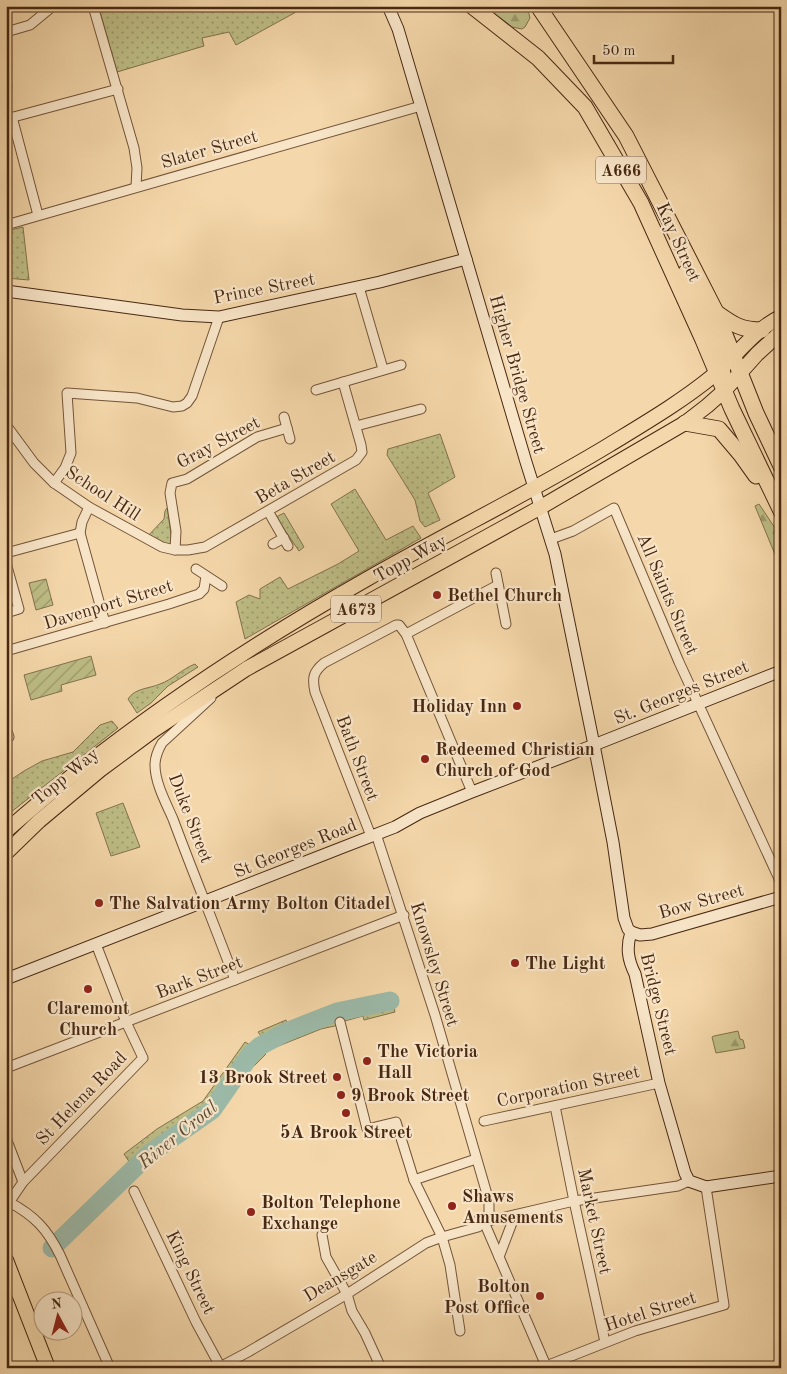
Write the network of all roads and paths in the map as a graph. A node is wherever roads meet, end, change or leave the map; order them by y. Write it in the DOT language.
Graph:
graph roads {
  1 [pos="53,6"];
  2 [pos="93,6"];
  3 [pos="472,6"];
  4 [pos="538,6"];
  5 [pos="391,10"];
  6 [pos="6,32"];
  7 [pos="6,59"];
  8 [pos="6,68"];
  9 [pos="118,89"];
  10 [pos="421,106"];
  11 [pos="9,118"];
  12 [pos="650,183"];
  13 [pos="136,187"];
  14 [pos="38,215"];
  15 [pos="6,224"];
  16 [pos="466,259"];
  17 [pos="359,287"];
  18 [pos="6,291"];
  19 [pos="716,312"];
  20 [pos="781,316"];
  21 [pos="219,317"];
  22 [pos="762,330"];
  23 [pos="781,332"];
  24 [pos="401,365"];
  25 [pos="724,365"];
  26 [pos="384,369"];
  27 [pos="741,373"];
  28 [pos="343,382"];
  29 [pos="316,390"];
  30 [pos="724,391"];
  31 [pos="421,408"];
  32 [pos="284,417"];
  33 [pos="685,423"];
  34 [pos="6,425"];
  35 [pos="356,426"];
  36 [pos="287,428"];
  37 [pos="290,439"];
  38 [pos="781,466"];
  39 [pos="54,483"];
  40 [pos="534,488"];
  41 [pos="541,507"];
  42 [pos="89,508"];
  43 [pos="268,511"];
  44 [pos="781,511"];
  45 [pos="80,533"];
  46 [pos="551,539"];
  47 [pos="272,544"];
  48 [pos="175,550"];
  49 [pos="6,553"];
  50 [pos="6,563"];
  51 [pos="196,569"];
  52 [pos="496,573"];
  53 [pos="206,576"];
  54 [pos="498,584"];
  55 [pos="222,586"];
  56 [pos="6,613"];
  57 [pos="105,623"];
  58 [pos="506,624"];
  59 [pos="406,634"];
  60 [pos="6,651"];
  61 [pos="246,669"];
  62 [pos="781,671"];
  63 [pos="698,705"];
  64 [pos="594,746"];
  65 [pos="472,792"];
  66 [pos="6,831"];
  67 [pos="374,835"];
  68 [pos="6,853"];
  69 [pos="781,883"];
  70 [pos="781,897"];
  71 [pos="206,902"];
  72 [pos="404,915"];
  73 [pos="631,932"];
  74 [pos="96,944"];
  75 [pos="6,979"];
  76 [pos="235,980"];
  77 [pos="126,1022"];
  78 [pos="340,1022"];
  79 [pos="6,1068"];
  80 [pos="659,1083"];
  81 [pos="555,1106"];
  82 [pos="484,1121"];
  83 [pos="6,1138"];
  84 [pos="476,1159"];
  85 [pos="781,1176"];
  86 [pos="414,1180"];
  87 [pos="689,1181"];
  88 [pos="23,1182"];
  89 [pos="706,1187"];
  90 [pos="134,1191"];
  91 [pos="574,1201"];
  92 [pos="8,1205"];
  93 [pos="514,1215"];
  94 [pos="483,1220"];
  95 [pos="322,1235"];
  96 [pos="442,1237"];
  97 [pos="499,1257"];
  98 [pos="6,1260"];
  99 [pos="347,1294"];
  100 [pos="460,1331"];
  101 [pos="605,1342"];
  102 [pos="219,1367"];
  103 [pos="545,1367"];
  104 [pos="48,1368"];
  105 [pos="110,1368"];
  106 [pos="382,1368"];
  1 -- 6 [label="street"];
  2 -- 9 [label="street"];
  3 -- 25 [label="highway, Kay Street / A666"];
  4 -- 12 [label="highway, Kay Street / A666"];
  5 -- 10 [label="main road, Higher Bridge Street"];
  7 -- 8 [label="street"];
  9 -- 11 [label="street"];
  9 -- 13 [label="street"];
  10 -- 13 [label="street, Slater Street"];
  10 -- 16 [label="main road, Higher Bridge Street"];
  11 -- 14 [label="street"];
  12 -- 19 [label="highway, Kay Street / A666"];
  12 -- 25 [label="highway, A666"];
  13 -- 14 [label="street, Slater Street"];
  14 -- 15 [label="street, Slater Street"];
  16 -- 17 [label="main road, Prince Street"];
  16 -- 40 [label="main road, Higher Bridge Street"];
  17 -- 21 [label="main road, Prince Street"];
  17 -- 26 [label="street"];
  18 -- 21 [label="main road, Prince Street"];
  19 -- 22 [label="highway"];
  19 -- 25 [label="highway, Kay Street / A666"];
  20 -- 22 [label="main road, Topp Way / A673"];
  21 -- 39 [label="street"];
  22 -- 25 [label="main road, Topp Way / A673"];
  23 -- 27 [label="main road, Topp Way / A673"];
  24 -- 26 [label="street"];
  25 -- 27 [label="highway, A666"];
  25 -- 30 [label="highway, A666"];
  25 -- 40 [label="main road, Topp Way / A673"];
  26 -- 28 [label="street"];
  27 -- 30 [label="main road, Topp Way / A673"];
  27 -- 38 [label="highway, A666"];
  28 -- 29 [label="street"];
  28 -- 35 [label="street, Beta Street"];
  30 -- 33 [label="main road, Topp Way / A673"];
  30 -- 44 [label="highway, A666"];
  31 -- 35 [label="street"];
  32 -- 36 [label="street, Gray Street"];
  33 -- 41 [label="main road, Topp Way / A673"];
  33 -- 44 [label="highway"];
  34 -- 39 [label="street, School Hill"];
  35 -- 43 [label="street, Beta Street"];
  36 -- 37 [label="street, Gray Street"];
  36 -- 48 [label="street, Gray Street"];
  39 -- 42 [label="street, School Hill"];
  40 -- 41 [label="main road, Higher Bridge Street"];
  40 -- 66 [label="main road, Topp Way / A673"];
  41 -- 46 [label="main road, Higher Bridge Street"];
  41 -- 61 [label="main road, Topp Way / A673"];
  42 -- 45 [label="street"];
  42 -- 48 [label="street, School Hill"];
  43 -- 47 [label="street"];
  43 -- 48 [label="street, Beta Street"];
  45 -- 49 [label="street"];
  45 -- 57 [label="street"];
  46 -- 63 [label="street, All Saints Street"];
  46 -- 64 [label="main road, Higher Bridge Street"];
  50 -- 56 [label="street"];
  51 -- 53 [label="street"];
  52 -- 54 [label="street"];
  53 -- 55 [label="street"];
  53 -- 57 [label="street, Davenport Street"];
  54 -- 58 [label="street"];
  54 -- 59 [label="street"];
  57 -- 60 [label="street, Davenport Street"];
  59 -- 65 [label="street"];
  59 -- 67 [label="street, Bath Street"];
  61 -- 68 [label="main road, Topp Way / A673"];
  61 -- 71 [label="street, Duke Street"];
  62 -- 63 [label="main road, St. Georges Street"];
  63 -- 64 [label="main road, St. Georges Street"];
  63 -- 69 [label="street, All Saints Street"];
  64 -- 65 [label="main road, St Georges Road"];
  64 -- 73 [label="main road, Bridge Street"];
  65 -- 67 [label="main road, St Georges Road"];
  67 -- 71 [label="main road, St Georges Road"];
  67 -- 72 [label="street, Knowsley Street"];
  70 -- 73 [label="main road, Bow Street"];
  71 -- 74 [label="main road, St Georges Road"];
  71 -- 76 [label="street, Duke Street"];
  72 -- 76 [label="street, Bark Street"];
  72 -- 84 [label="street, Knowsley Street"];
  73 -- 80 [label="main road, Bridge Street"];
  74 -- 75 [label="main road, St Georges Road"];
  74 -- 77 [label="street"];
  76 -- 77 [label="street, Bark Street"];
  77 -- 79 [label="street, Bark Street"];
  77 -- 88 [label="street, St Helena Road"];
  78 -- 86 [label="street"];
  80 -- 81 [label="street, Corporation Street"];
  80 -- 87 [label="main road, Bridge Street"];
  81 -- 82 [label="street, Corporation Street"];
  81 -- 91 [label="street, Market Street"];
  83 -- 88 [label="street"];
  84 -- 86 [label="street"];
  84 -- 94 [label="street, Knowsley Street"];
  85 -- 89 [label="main road"];
  86 -- 96 [label="street"];
  87 -- 89 [label="main road"];
  87 -- 91 [label="street, Deansgate"];
  88 -- 92 [label="street, St Helena Road"];
  89 -- 101 [label="street, Hotel Street"];
  90 -- 102 [label="street, King Street"];
  91 -- 93 [label="street, Deansgate"];
  91 -- 101 [label="street, Market Street"];
  92 -- 105 [label="street"];
  93 -- 94 [label="street, Deansgate"];
  93 -- 97 [label="street"];
  94 -- 96 [label="street, Deansgate"];
  94 -- 97 [label="street"];
  95 -- 99 [label="street"];
  96 -- 99 [label="street, Deansgate"];
  96 -- 100 [label="street"];
  97 -- 103 [label="street"];
  98 -- 104 [label="main road"];
  99 -- 102 [label="street, Deansgate"];
  99 -- 106 [label="street"];
  101 -- 103 [label="street, Hotel Street"];
}
